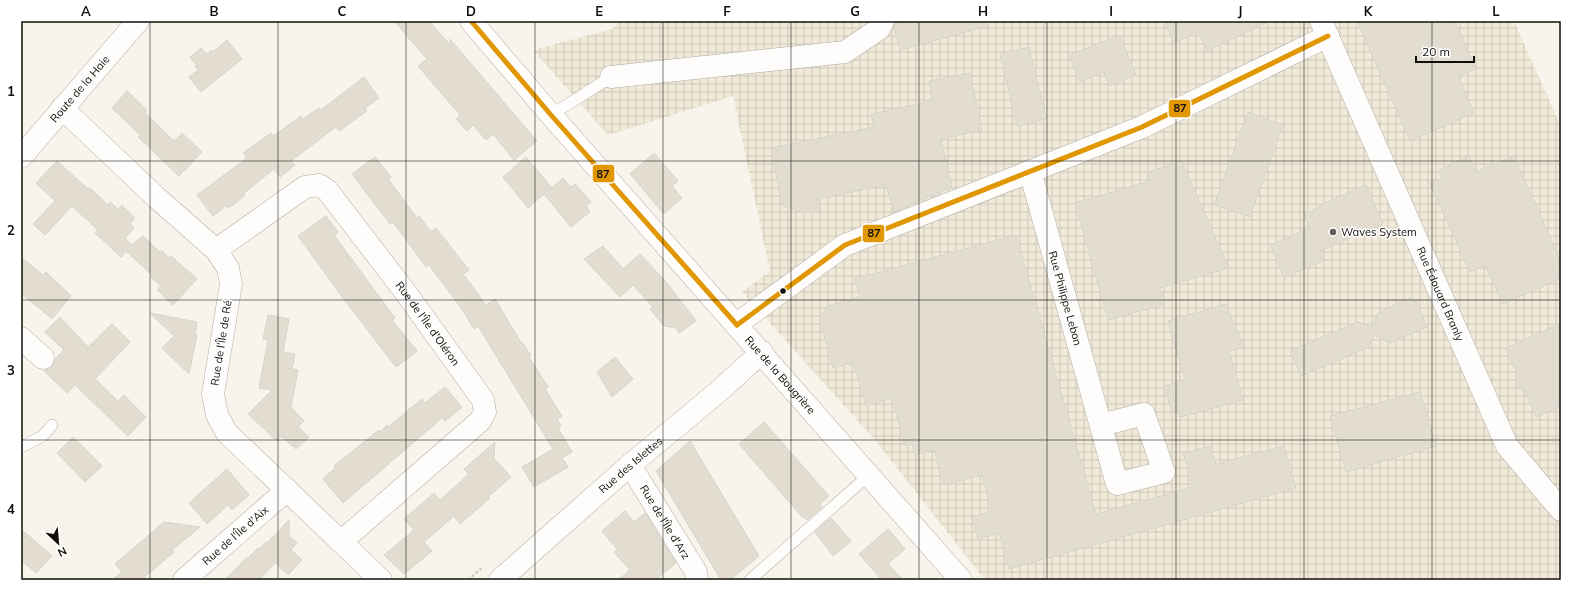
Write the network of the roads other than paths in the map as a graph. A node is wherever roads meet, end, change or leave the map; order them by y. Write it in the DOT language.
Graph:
graph roads {
  1 [pos="138,21"];
  2 [pos="471,21"];
  3 [pos="883,21"];
  4 [pos="1325,29"];
  5 [pos="611,77"];
  6 [pos="62,108"];
  7 [pos="551,115"];
  8 [pos="21,157"];
  9 [pos="1030,171"];
  10 [pos="216,250"];
  11 [pos="737,325"];
  12 [pos="21,338"];
  13 [pos="762,352"];
  14 [pos="43,358"];
  15 [pos="52,425"];
  16 [pos="1101,425"];
  17 [pos="21,447"];
  18 [pos="630,465"];
  19 [pos="869,475"];
  20 [pos="287,490"];
  21 [pos="1561,510"];
  22 [pos="342,542"];
  23 [pos="184,580"];
  24 [pos="381,580"];
  25 [pos="500,580"];
  26 [pos="697,580"];
  27 [pos="750,580"];
  28 [pos="961,580"];
  1 -- 6 [label="street, Route de la Haie"];
  2 -- 7 [label="street, Rue de la Bougrière"];
  3 -- 5 [label="street"];
  4 -- 9 [label="street"];
  4 -- 21 [label="street, Rue Édouard Branly"];
  5 -- 7 [label="lane"];
  6 -- 8 [label="street, Route de la Haie"];
  6 -- 10 [label="street, Rue de l'Île de Ré"];
  7 -- 11 [label="street, Rue de la Bougrière"];
  9 -- 11 [label="street"];
  9 -- 16 [label="street, Rue Philippe Lebon"];
  10 -- 20 [label="street, Rue de l'Île de Ré"];
  10 -- 22 [label="street, Rue de l'Île d'Oléron"];
  11 -- 13 [label="street, Rue de la Bougrière"];
  12 -- 14 [label="street"];
  13 -- 18 [label="street, Rue des Islettes"];
  13 -- 19 [label="street, Rue de la Bougrière"];
  15 -- 17 [label="lane"];
  18 -- 25 [label="street, Rue des Islettes"];
  18 -- 26 [label="street, Rue de l'Île d'Arz"];
  19 -- 27 [label="lane"];
  19 -- 28 [label="street, Rue de la Bougrière"];
  20 -- 22 [label="street, Rue de l'Île de Ré"];
  20 -- 23 [label="street, Rue de l'Île d'Aix"];
  22 -- 24 [label="street, Rue de l'Île de Ré"];
}
